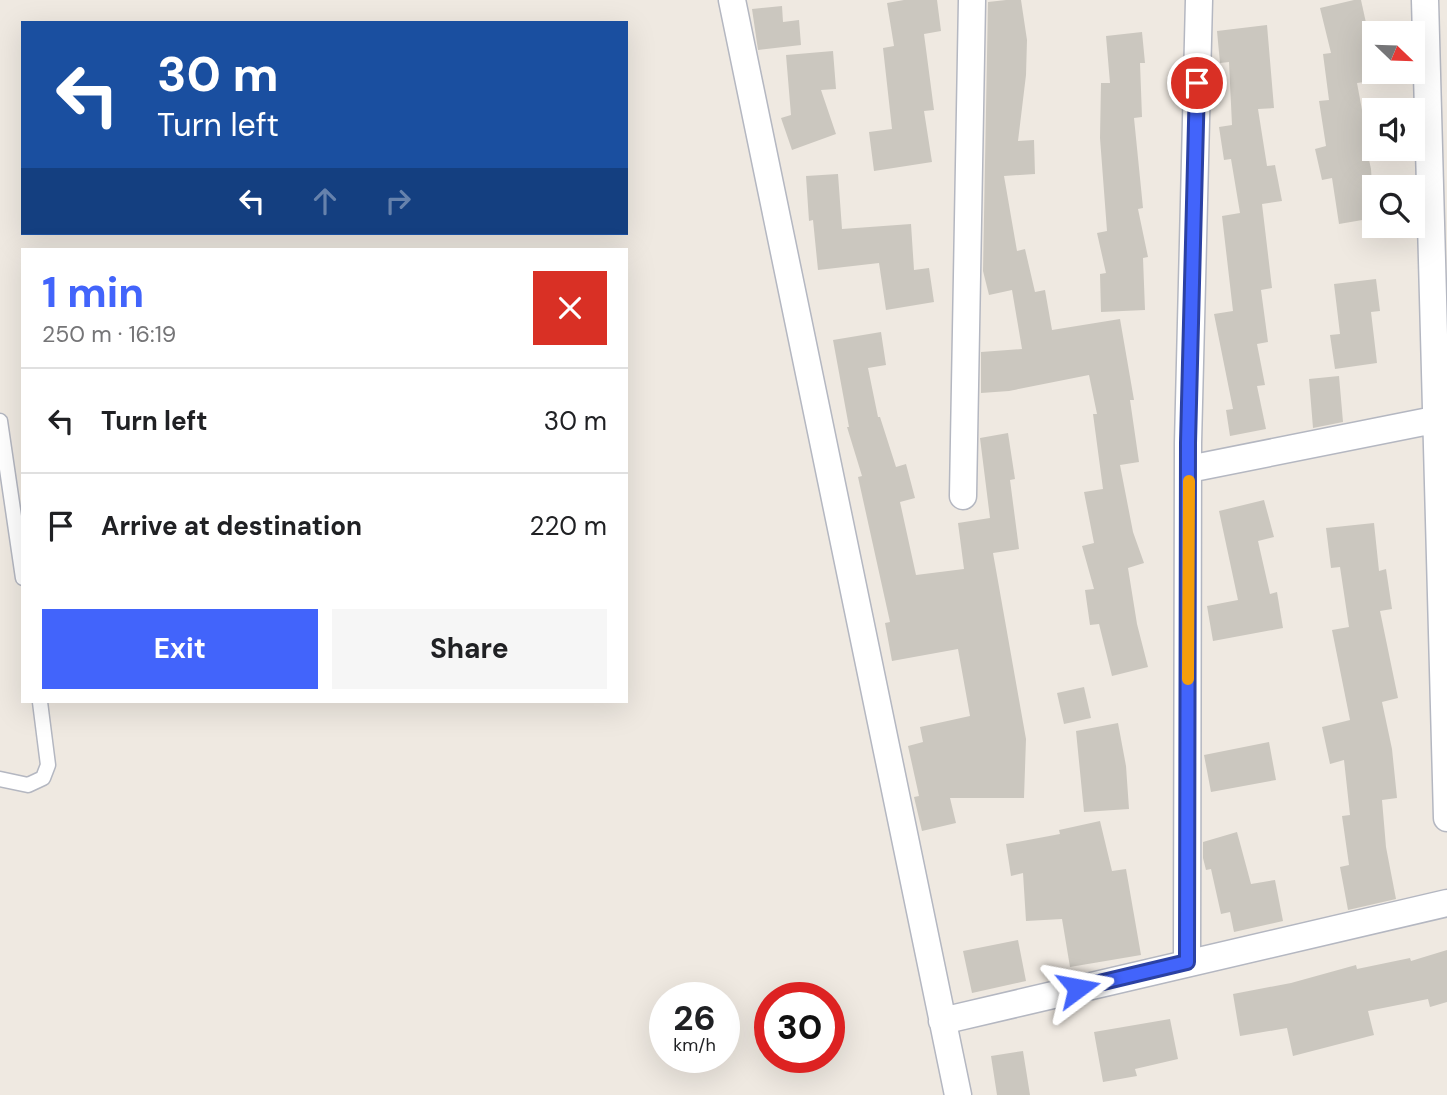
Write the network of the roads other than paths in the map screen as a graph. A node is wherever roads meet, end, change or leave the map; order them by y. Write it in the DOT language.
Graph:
graph roads {
  1 [pos="732,0"];
  2 [pos="972,0"];
  3 [pos="1199,0"];
  4 [pos="1425,0"];
  5 [pos="1434,420"];
  6 [pos="0,421"];
  7 [pos="1189,469"];
  8 [pos="963,496"];
  9 [pos="21,564"];
  10 [pos="40,703"];
  11 [pos="0,779"];
  12 [pos="1447,818"];
  13 [pos="1447,903"];
  14 [pos="1187,962"];
  15 [pos="942,1021"];
  16 [pos="958,1095"];
  1 -- 15 [label="street"];
  2 -- 8 [label="street"];
  3 -- 7 [label="street"];
  4 -- 5 [label="street"];
  5 -- 7 [label="street"];
  5 -- 12 [label="street"];
  6 -- 9 [label="lane"];
  7 -- 14 [label="street"];
  10 -- 11 [label="lane"];
  13 -- 14 [label="street"];
  14 -- 15 [label="street"];
  15 -- 16 [label="street"];
}
